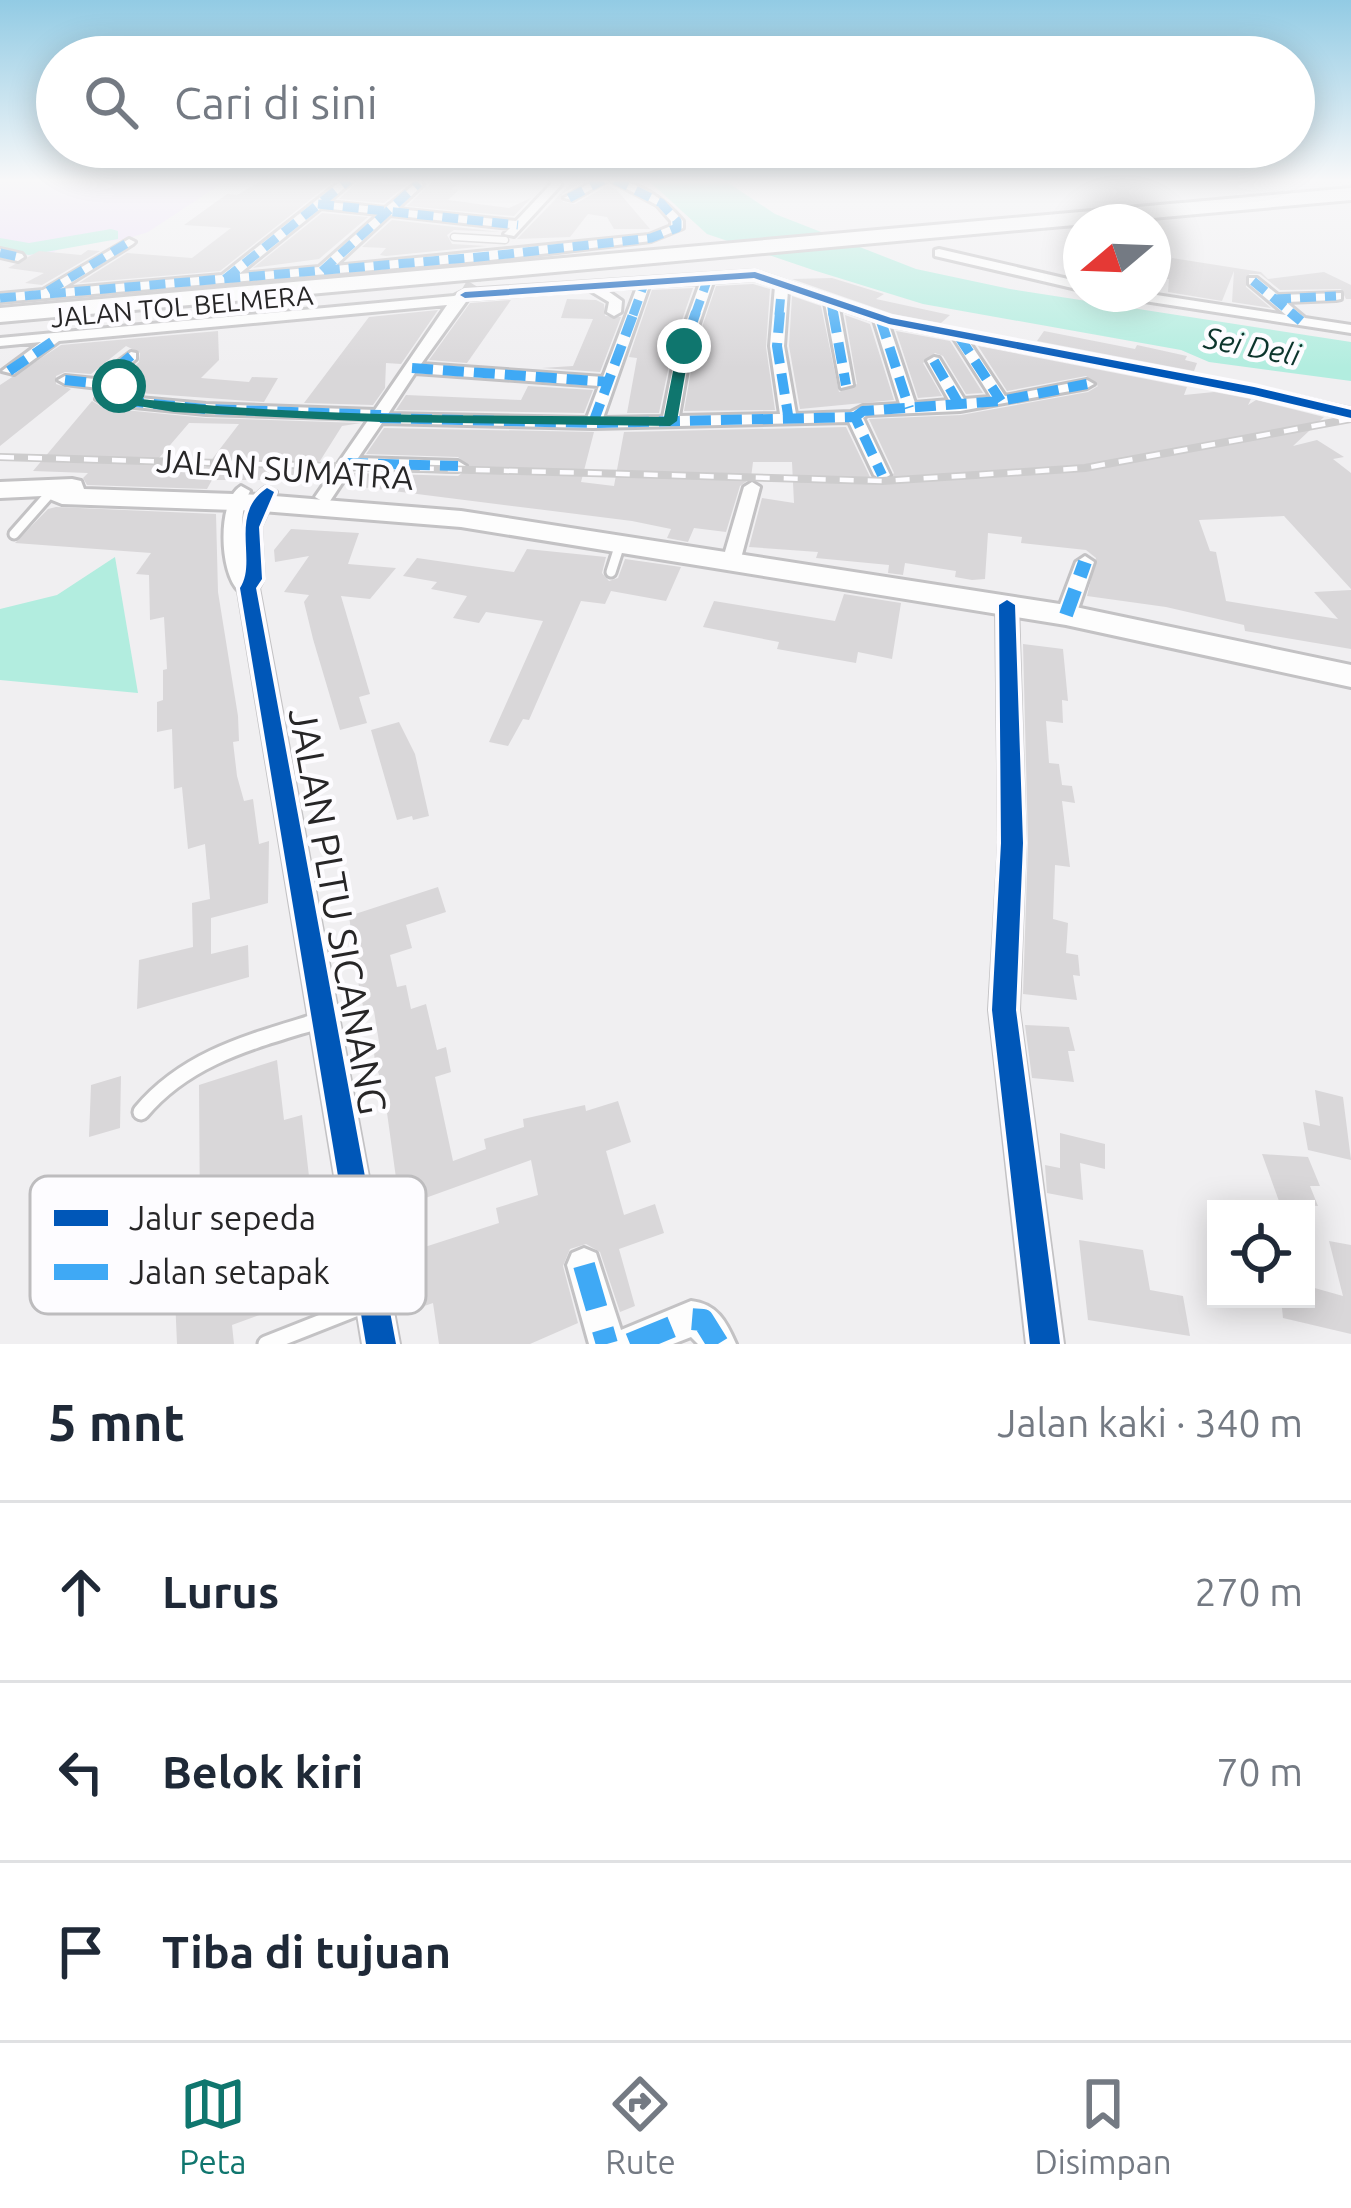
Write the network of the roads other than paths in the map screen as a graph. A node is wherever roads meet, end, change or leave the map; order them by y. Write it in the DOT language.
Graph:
graph roads {
  1 [pos="128,243"];
  2 [pos="269,243"];
  3 [pos="352,243"];
  4 [pos="503,243"];
  5 [pos="591,243"];
  6 [pos="835,243"];
  7 [pos="939,253"];
  8 [pos="0,254"];
  9 [pos="490,256"];
  10 [pos="18,257"];
  11 [pos="322,271"];
  12 [pos="755,275"];
  13 [pos="708,278"];
  14 [pos="224,279"];
  15 [pos="645,281"];
  16 [pos="1253,281"];
  17 [pos="782,282"];
  18 [pos="1063,282"];
  19 [pos="594,288"];
  20 [pos="43,294"];
  21 [pos="462,296"];
  22 [pos="1336,296"];
  23 [pos="0,298"];
  24 [pos="1275,299"];
  25 [pos="831,301"];
  26 [pos="1171,301"];
  27 [pos="614,312"];
  28 [pos="880,318"];
  29 [pos="0,319"];
  30 [pos="1301,321"];
  31 [pos="1351,329"];
  32 [pos="958,335"];
  33 [pos="59,337"];
  34 [pos="0,342"];
  35 [pos="131,356"];
  36 [pos="934,361"];
  37 [pos="412,368"];
  38 [pos="9,370"];
  39 [pos="65,380"];
  40 [pos="99,382"];
  41 [pos="610,382"];
  42 [pos="1087,384"];
  43 [pos="846,386"];
  44 [pos="1242,388"];
  45 [pos="1001,401"];
  46 [pos="961,406"];
  47 [pos="909,408"];
  48 [pos="1351,414"];
  49 [pos="670,421"];
  50 [pos="788,421"];
  51 [pos="593,423"];
  52 [pos="372,427"];
  53 [pos="861,430"];
  54 [pos="347,463"];
  55 [pos="458,466"];
  56 [pos="882,476"];
  57 [pos="752,487"];
  58 [pos="0,490"];
  59 [pos="52,491"];
  60 [pos="322,502"];
  61 [pos="251,503"];
  62 [pos="14,534"];
  63 [pos="731,562"];
  64 [pos="1085,562"];
  65 [pos="248,588"];
  66 [pos="1007,605"];
  67 [pos="1066,615"];
  68 [pos="1351,676"];
  69 [pos="324,1019"];
  70 [pos="142,1112"];
  71 [pos="351,1176"];
  72 [pos="584,1265"];
  73 [pos="342,1314"];
  74 [pos="375,1314"];
  75 [pos="266,1344"];
  76 [pos="381,1344"];
  77 [pos="607,1344"];
  78 [pos="630,1344"];
  79 [pos="718,1344"];
  80 [pos="1045,1344"];
  1 -- 20 [label="street"];
  2 -- 14 [label="street"];
  3 -- 11 [label="street"];
  4 -- 9 [label="street"];
  5 -- 9 [label="street"];
  6 -- 29 [label="highway, JALAN TOL BELMERA"];
  7 -- 18 [label="street"];
  8 -- 10 [label="street"];
  9 -- 11 [label="street"];
  11 -- 14 [label="street"];
  12 -- 13 [label="street"];
  12 -- 17 [label="street"];
  12 -- 44 [label="street"];
  13 -- 15 [label="street"];
  13 -- 49 [label="street"];
  14 -- 20 [label="street"];
  15 -- 19 [label="street"];
  15 -- 41 [label="street"];
  16 -- 24 [label="street"];
  17 -- 25 [label="street"];
  17 -- 50 [label="street"];
  19 -- 21 [label="street"];
  19 -- 27 [label="street"];
  20 -- 23 [label="street"];
  21 -- 33 [label="street"];
  21 -- 37 [label="street"];
  22 -- 24 [label="street"];
  24 -- 30 [label="street"];
  25 -- 28 [label="street"];
  25 -- 43 [label="street"];
  26 -- 30 [label="street"];
  28 -- 32 [label="street"];
  28 -- 47 [label="street"];
  30 -- 31 [label="street"];
  32 -- 44 [label="street"];
  32 -- 45 [label="street"];
  33 -- 34 [label="street"];
  33 -- 38 [label="street"];
  35 -- 40 [label="street"];
  36 -- 46 [label="street"];
  37 -- 41 [label="street"];
  37 -- 52 [label="street"];
  39 -- 40 [label="street"];
  40 -- 52 [label="street"];
  41 -- 51 [label="street"];
  42 -- 45 [label="street"];
  44 -- 48 [label="street"];
  45 -- 46 [label="street"];
  46 -- 47 [label="street"];
  47 -- 53 [label="street"];
  49 -- 50 [label="street"];
  49 -- 51 [label="street"];
  50 -- 53 [label="street"];
  51 -- 52 [label="street"];
  52 -- 54 [label="street"];
  53 -- 56 [label="street"];
  54 -- 55 [label="street"];
  54 -- 60 [label="street"];
  57 -- 63 [label="street"];
  58 -- 59 [label="highway, JALAN SUMATRA"];
  59 -- 61 [label="highway, JALAN SUMATRA"];
  59 -- 62 [label="lane"];
  60 -- 61 [label="highway, JALAN SUMATRA"];
  60 -- 63 [label="highway, JALAN SUMATRA"];
  61 -- 65 [label="street, JALAN PLTU SICANANG"];
  61 -- 65 [label="street, JALAN PLTU SICANANG"];
  63 -- 66 [label="highway, JALAN SUMATRA"];
  64 -- 67 [label="street"];
  65 -- 69 [label="street, JALAN PLTU SICANANG"];
  66 -- 67 [label="highway, JALAN SUMATRA"];
  66 -- 80 [label="street"];
  67 -- 68 [label="highway, JALAN SUMATRA"];
  69 -- 70 [label="lane"];
  69 -- 71 [label="street, JALAN PLTU SICANANG"];
  72 -- 77 [label="street"];
  73 -- 75 [label="lane"];
  74 -- 76 [label="street, JALAN PLTU SICANANG"];
  78 -- 79 [label="street"];
}
